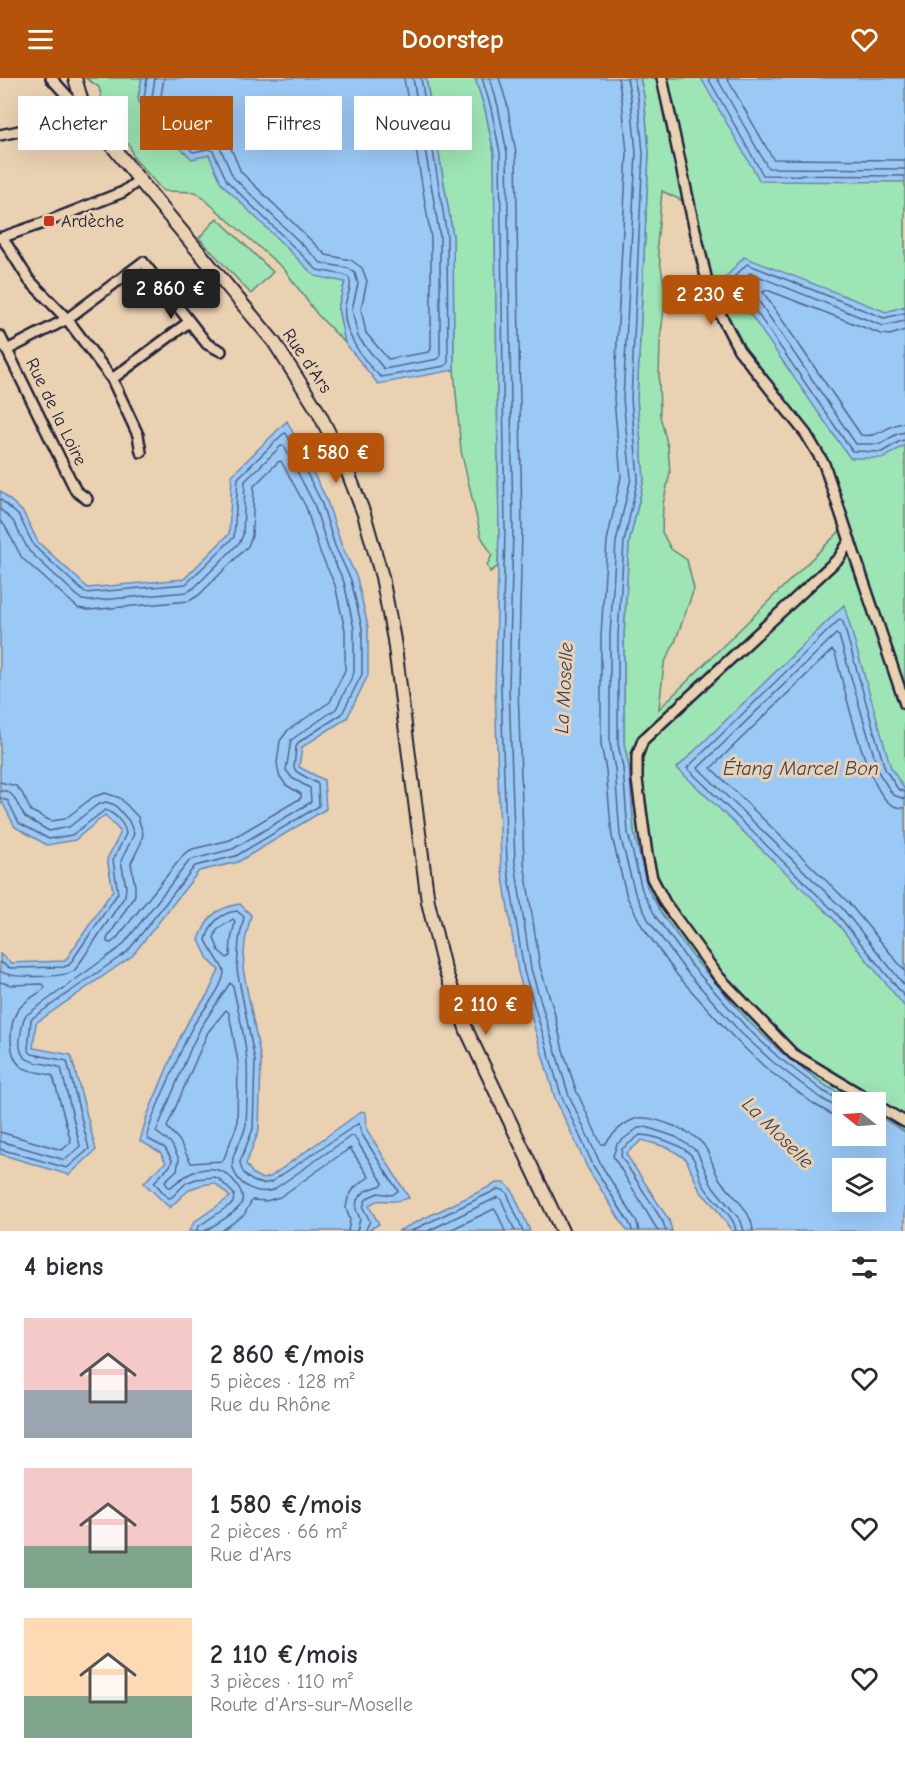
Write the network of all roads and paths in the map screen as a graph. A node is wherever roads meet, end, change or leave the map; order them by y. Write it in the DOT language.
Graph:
graph roads {
  1 [pos="51,78"];
  2 [pos="75,78"];
  3 [pos="662,78"];
  4 [pos="67,96"];
  5 [pos="80,96"];
  6 [pos="18,131"];
  7 [pos="0,135"];
  8 [pos="115,150"];
  9 [pos="139,180"];
  10 [pos="1,237"];
  11 [pos="67,319"];
  12 [pos="189,321"];
  13 [pos="0,336"];
  14 [pos="7,350"];
  15 [pos="221,351"];
  16 [pos="112,379"];
  17 [pos="141,452"];
  18 [pos="87,499"];
  19 [pos="850,540"];
  20 [pos="905,704"];
  21 [pos="855,1092"];
  22 [pos="886,1111"];
  23 [pos="905,1122"];
  24 [pos="562,1231"];
  1 -- 4 [label="street, Rue d'Ars"];
  2 -- 5 [label="main road"];
  3 -- 19 [label="street"];
  6 -- 7 [label="street"];
  8 -- 9 [label="main road, Rue d'Ars"];
  9 -- 10 [label="street"];
  9 -- 24 [label="main road, Rue d'Ars"];
  10 -- 11 [label="street"];
  11 -- 12 [label="street"];
  11 -- 14 [label="street"];
  11 -- 16 [label="street"];
  12 -- 15 [label="street"];
  12 -- 16 [label="street"];
  13 -- 14 [label="street, Rue de la Loire"];
  14 -- 18 [label="street, Rue de la Loire"];
  16 -- 17 [label="street"];
  19 -- 20 [label="street"];
  19 -- 21 [label="street"];
  22 -- 23 [label="street"];
}
